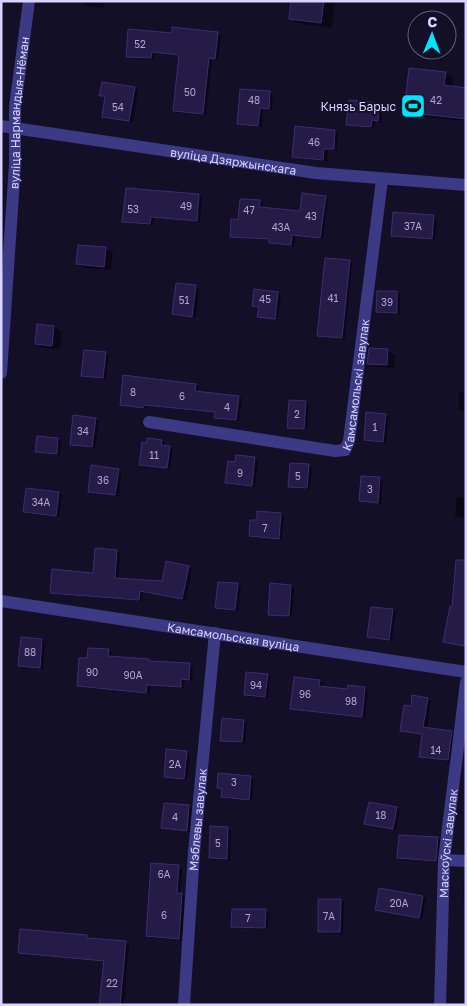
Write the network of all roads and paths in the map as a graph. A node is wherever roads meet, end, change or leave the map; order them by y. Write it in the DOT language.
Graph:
graph roads {
  1 [pos="29,1"];
  2 [pos="8,127"];
  3 [pos="382,180"];
  4 [pos="466,186"];
  5 [pos="1,373"];
  6 [pos="149,422"];
  7 [pos="1,601"];
  8 [pos="215,633"];
  9 [pos="466,672"];
  10 [pos="466,682"];
  11 [pos="444,860"];
  12 [pos="466,861"];
  13 [pos="184,1005"];
  14 [pos="440,1005"];
  1 -- 2 [label="street, вуліца Нармандыя-Нёман"];
  2 -- 3 [label="street, вуліца Дзяржынскага"];
  2 -- 5 [label="street, вуліца Нармандыя-Нёман"];
  3 -- 4 [label="street, вуліца Дзяржынскага"];
  3 -- 6 [label="street, Камсамольскі завулак"];
  7 -- 8 [label="street, Камсамольская вуліца"];
  8 -- 9 [label="street, Камсамольская вуліца"];
  8 -- 13 [label="street, Мэблевы завулак"];
  10 -- 11 [label="street, Маскоўскі завулак"];
  11 -- 12 [label="street"];
  11 -- 14 [label="street, Маскоўскі завулак"];
}
